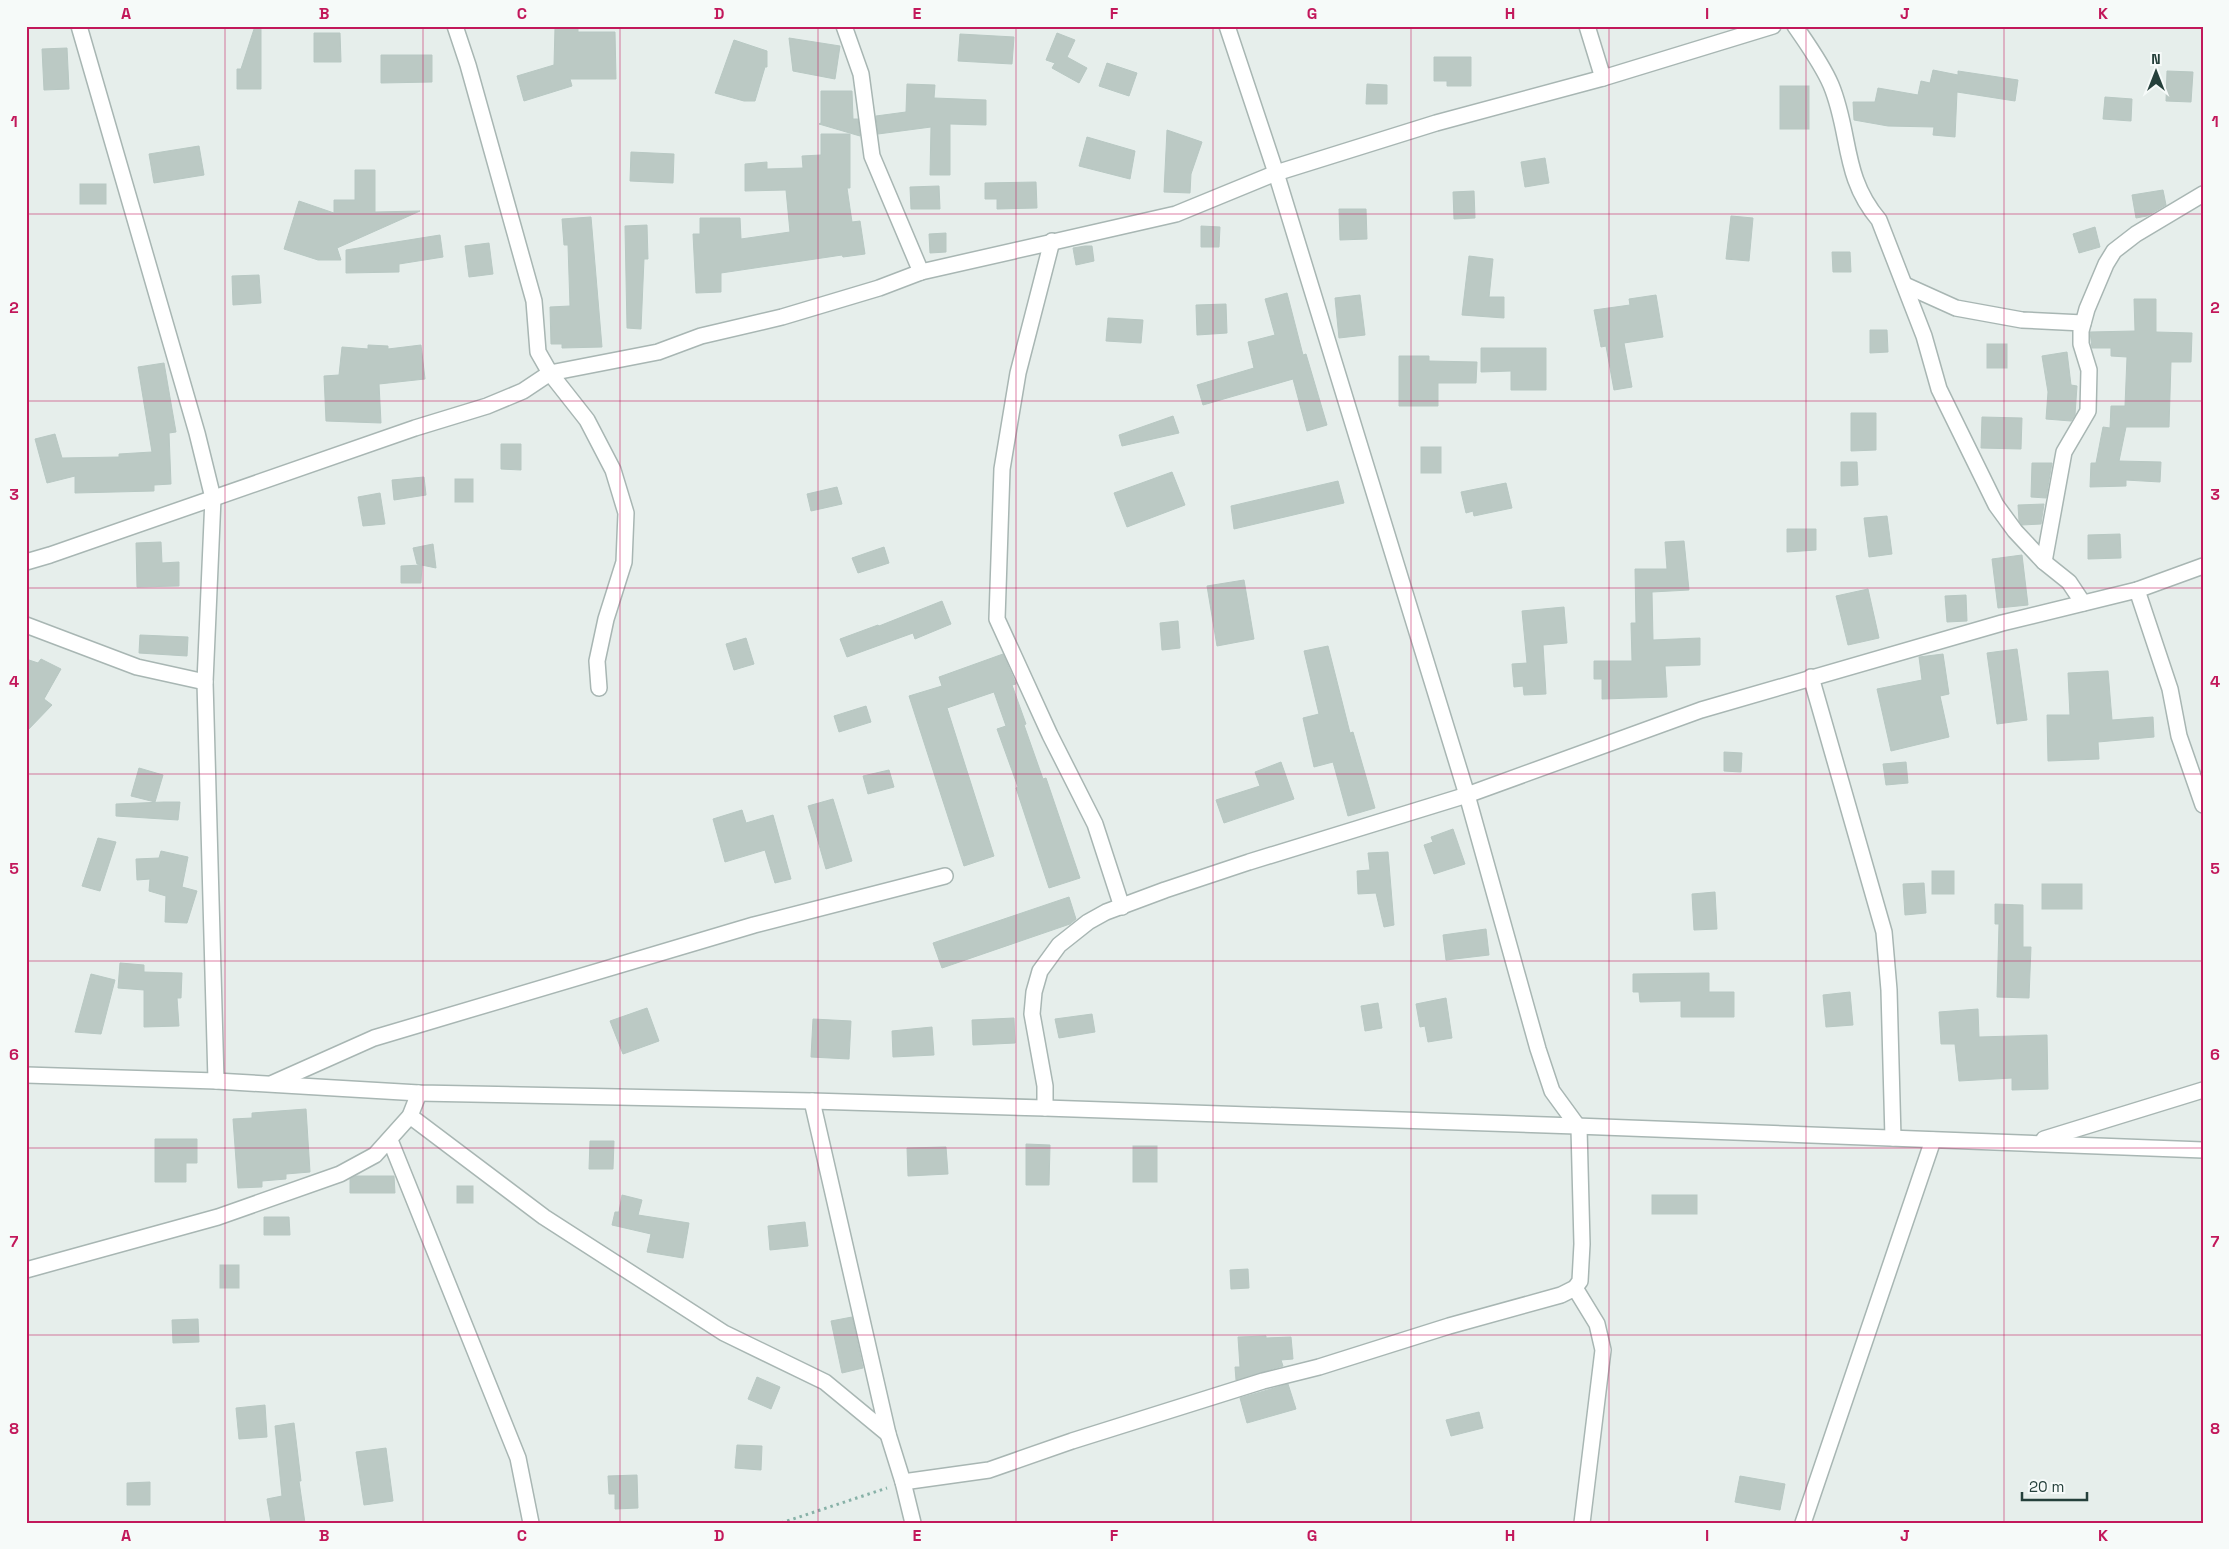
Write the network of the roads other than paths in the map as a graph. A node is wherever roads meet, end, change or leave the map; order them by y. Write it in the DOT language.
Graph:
graph roads {
  1 [pos="79,26"];
  2 [pos="455,26"];
  3 [pos="844,26"];
  4 [pos="1587,26"];
  5 [pos="1774,26"];
  6 [pos="1795,26"];
  7 [pos="1231,29"];
  8 [pos="1603,78"];
  9 [pos="1276,173"];
  10 [pos="2203,194"];
  11 [pos="1052,241"];
  12 [pos="921,272"];
  13 [pos="1904,285"];
  14 [pos="2083,323"];
  15 [pos="550,373"];
  16 [pos="213,498"];
  17 [pos="26,562"];
  18 [pos="2044,562"];
  19 [pos="2203,566"];
  20 [pos="2137,590"];
  21 [pos="2083,603"];
  22 [pos="26,625"];
  23 [pos="1811,677"];
  24 [pos="205,682"];
  25 [pos="599,688"];
  26 [pos="1468,795"];
  27 [pos="2203,805"];
  28 [pos="945,876"];
  29 [pos="1122,906"];
  30 [pos="26,1075"];
  31 [pos="216,1081"];
  32 [pos="269,1085"];
  33 [pos="2203,1090"];
  34 [pos="420,1093"];
  35 [pos="812,1101"];
  36 [pos="1045,1108"];
  37 [pos="410,1116"];
  38 [pos="1576,1126"];
  39 [pos="1893,1138"];
  40 [pos="390,1140"];
  41 [pos="1933,1140"];
  42 [pos="2033,1143"];
  43 [pos="2203,1150"];
  44 [pos="26,1270"];
  45 [pos="1575,1288"];
  46 [pos="888,1434"];
  47 [pos="903,1482"];
  48 [pos="531,1523"];
  49 [pos="913,1523"];
  50 [pos="1582,1523"];
  51 [pos="1803,1523"];
  1 -- 16 [label="street"];
  2 -- 15 [label="street"];
  3 -- 12 [label="street"];
  4 -- 8 [label="street"];
  5 -- 8 [label="street"];
  6 -- 13 [label="street"];
  7 -- 9 [label="street"];
  8 -- 9 [label="street"];
  9 -- 11 [label="street"];
  9 -- 26 [label="street"];
  10 -- 14 [label="street"];
  11 -- 12 [label="street"];
  11 -- 29 [label="street"];
  12 -- 15 [label="street"];
  13 -- 14 [label="street"];
  13 -- 18 [label="street"];
  14 -- 18 [label="street"];
  15 -- 16 [label="street"];
  15 -- 25 [label="street"];
  16 -- 17 [label="street"];
  16 -- 24 [label="street"];
  18 -- 21 [label="street"];
  19 -- 20 [label="street"];
  20 -- 21 [label="street"];
  20 -- 27 [label="street"];
  21 -- 23 [label="street"];
  22 -- 24 [label="street"];
  23 -- 26 [label="street"];
  23 -- 39 [label="street"];
  24 -- 31 [label="street"];
  26 -- 29 [label="street"];
  26 -- 38 [label="street"];
  28 -- 32 [label="street"];
  29 -- 36 [label="street"];
  30 -- 31 [label="street"];
  31 -- 32 [label="street"];
  32 -- 34 [label="street"];
  33 -- 42 [label="street"];
  34 -- 35 [label="street"];
  34 -- 37 [label="street"];
  35 -- 36 [label="street"];
  35 -- 46 [label="street"];
  36 -- 38 [label="street"];
  37 -- 40 [label="street"];
  37 -- 46 [label="street"];
  38 -- 39 [label="street"];
  38 -- 45 [label="street"];
  39 -- 41 [label="street"];
  40 -- 44 [label="street"];
  40 -- 48 [label="street"];
  41 -- 42 [label="street"];
  41 -- 51 [label="street"];
  42 -- 43 [label="street"];
  45 -- 47 [label="street"];
  45 -- 50 [label="street"];
  46 -- 47 [label="street"];
  47 -- 49 [label="street"];
}
